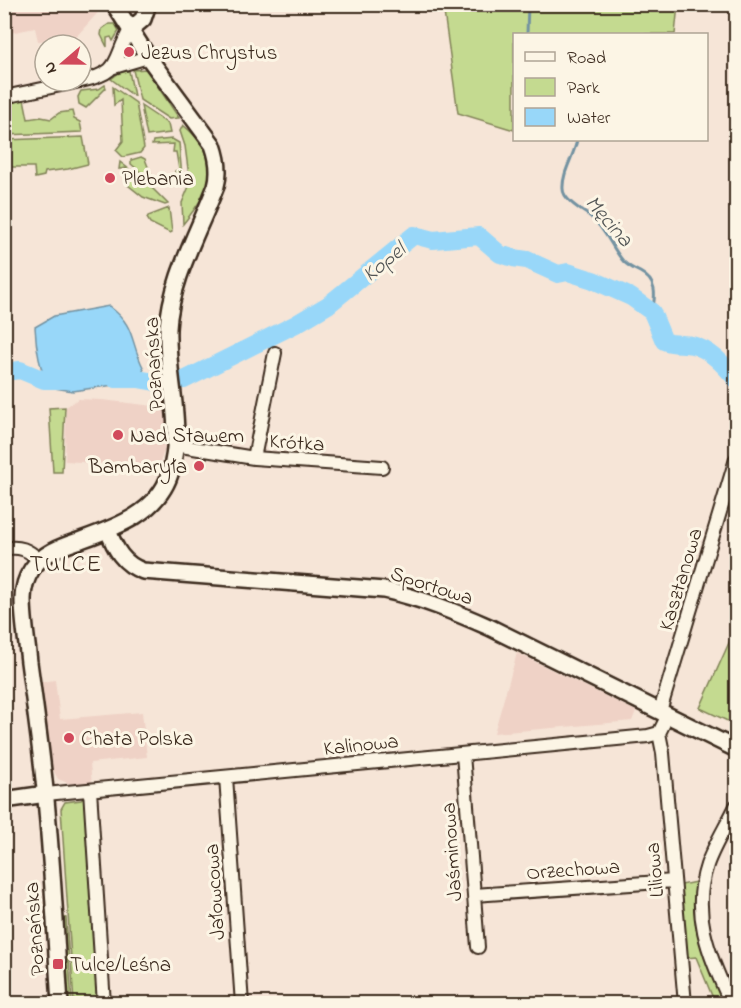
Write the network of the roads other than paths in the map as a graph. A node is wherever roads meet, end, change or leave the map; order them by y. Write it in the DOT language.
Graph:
graph roads {
  1 [pos="114,4"];
  2 [pos="148,4"];
  3 [pos="130,30"];
  4 [pos="148,57"];
  5 [pos="114,67"];
  6 [pos="93,78"];
  7 [pos="33,91"];
  8 [pos="4,97"];
  9 [pos="275,353"];
  10 [pos="175,445"];
  11 [pos="254,458"];
  12 [pos="736,459"];
  13 [pos="382,467"];
  14 [pos="108,530"];
  15 [pos="4,549"];
  16 [pos="39,560"];
  17 [pos="664,713"];
  18 [pos="659,733"];
  19 [pos="736,749"];
  20 [pos="464,754"];
  21 [pos="226,777"];
  22 [pos="90,790"];
  23 [pos="46,794"];
  24 [pos="4,800"];
  25 [pos="736,806"];
  26 [pos="674,881"];
  27 [pos="474,895"];
  28 [pos="478,947"];
  29 [pos="60,1004"];
  30 [pos="105,1004"];
  31 [pos="242,1004"];
  32 [pos="685,1004"];
  33 [pos="731,1004"];
  1 -- 3 [label="street, Poznańska"];
  2 -- 3 [label="street"];
  3 -- 4 [label="street, Poznańska"];
  3 -- 5 [label="street"];
  4 -- 5 [label="street"];
  4 -- 10 [label="street, Poznańska"];
  5 -- 6 [label="street"];
  7 -- 8 [label="street"];
  9 -- 11 [label="street"];
  10 -- 11 [label="street, Krótka"];
  10 -- 14 [label="street, Poznańska"];
  11 -- 13 [label="street, Krótka"];
  12 -- 17 [label="street, Kasztanowa"];
  14 -- 16 [label="street, Poznańska"];
  14 -- 17 [label="street, Sportowa"];
  15 -- 16 [label="street"];
  16 -- 23 [label="street, Poznańska"];
  17 -- 18 [label="street"];
  17 -- 19 [label="street, Sportowa"];
  18 -- 20 [label="street, Kalinowa"];
  18 -- 26 [label="street, Liliowa"];
  20 -- 21 [label="street, Kalinowa"];
  20 -- 27 [label="street, Jaśminowa"];
  21 -- 22 [label="street, Kalinowa"];
  21 -- 31 [label="street, Jałowcowa"];
  22 -- 23 [label="street, Kalinowa"];
  22 -- 30 [label="street"];
  23 -- 24 [label="street"];
  23 -- 29 [label="street, Poznańska"];
  25 -- 33 [label="street"];
  26 -- 27 [label="street, Orzechowa"];
  26 -- 32 [label="street, Liliowa"];
  27 -- 28 [label="street, Jaśminowa"];
}
